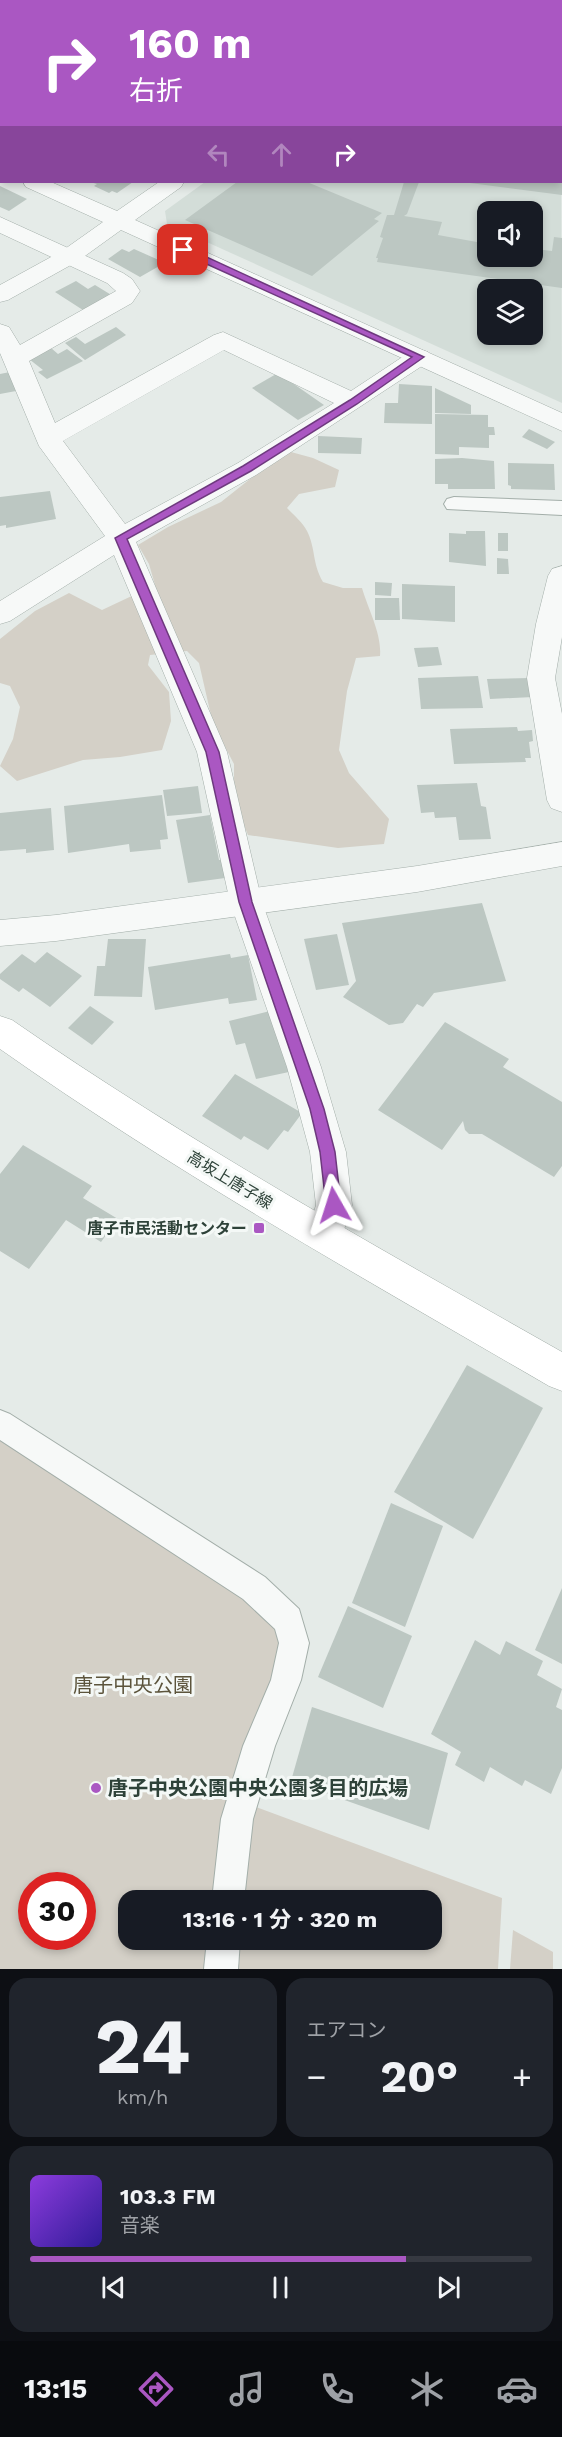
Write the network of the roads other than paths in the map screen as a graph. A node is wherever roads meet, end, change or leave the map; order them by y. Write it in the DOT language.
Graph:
graph roads {
  1 [pos="36,183"];
  2 [pos="172,183"];
  3 [pos="119,220"];
  4 [pos="0,224"];
  5 [pos="70,256"];
  6 [pos="0,295"];
  7 [pos="0,332"];
  8 [pos="419,357"];
  9 [pos="15,358"];
  10 [pos="353,402"];
  11 [pos="562,423"];
  12 [pos="49,438"];
  13 [pos="454,504"];
  14 [pos="562,508"];
  15 [pos="121,538"];
  16 [pos="562,576"];
  17 [pos="0,614"];
  18 [pos="562,800"];
  19 [pos="562,854"];
  20 [pos="246,902"];
  21 [pos="0,933"];
  22 [pos="0,1030"];
  23 [pos="325,1236"];
  24 [pos="562,1373"];
  25 [pos="0,1424"];
  26 [pos="229,1890"];
  27 [pos="223,1950"];
  28 [pos="221,1969"];
  1 -- 3 [label="street"];
  2 -- 3 [label="street"];
  3 -- 5 [label="street"];
  3 -- 8 [label="street"];
  4 -- 5 [label="street"];
  5 -- 6 [label="street"];
  5 -- 9 [label="street"];
  7 -- 9 [label="street"];
  8 -- 10 [label="street"];
  8 -- 11 [label="street"];
  9 -- 12 [label="street"];
  10 -- 12 [label="street"];
  10 -- 15 [label="street"];
  12 -- 15 [label="street"];
  13 -- 14 [label="lane"];
  15 -- 17 [label="street"];
  15 -- 20 [label="street"];
  16 -- 18 [label="street"];
  19 -- 20 [label="street"];
  20 -- 21 [label="street"];
  20 -- 23 [label="street"];
  22 -- 23 [label="main road, 高坂上唐子線"];
  23 -- 24 [label="main road, 高坂上唐子線"];
  25 -- 26 [label="lane"];
  27 -- 28 [label="lane"];
}
